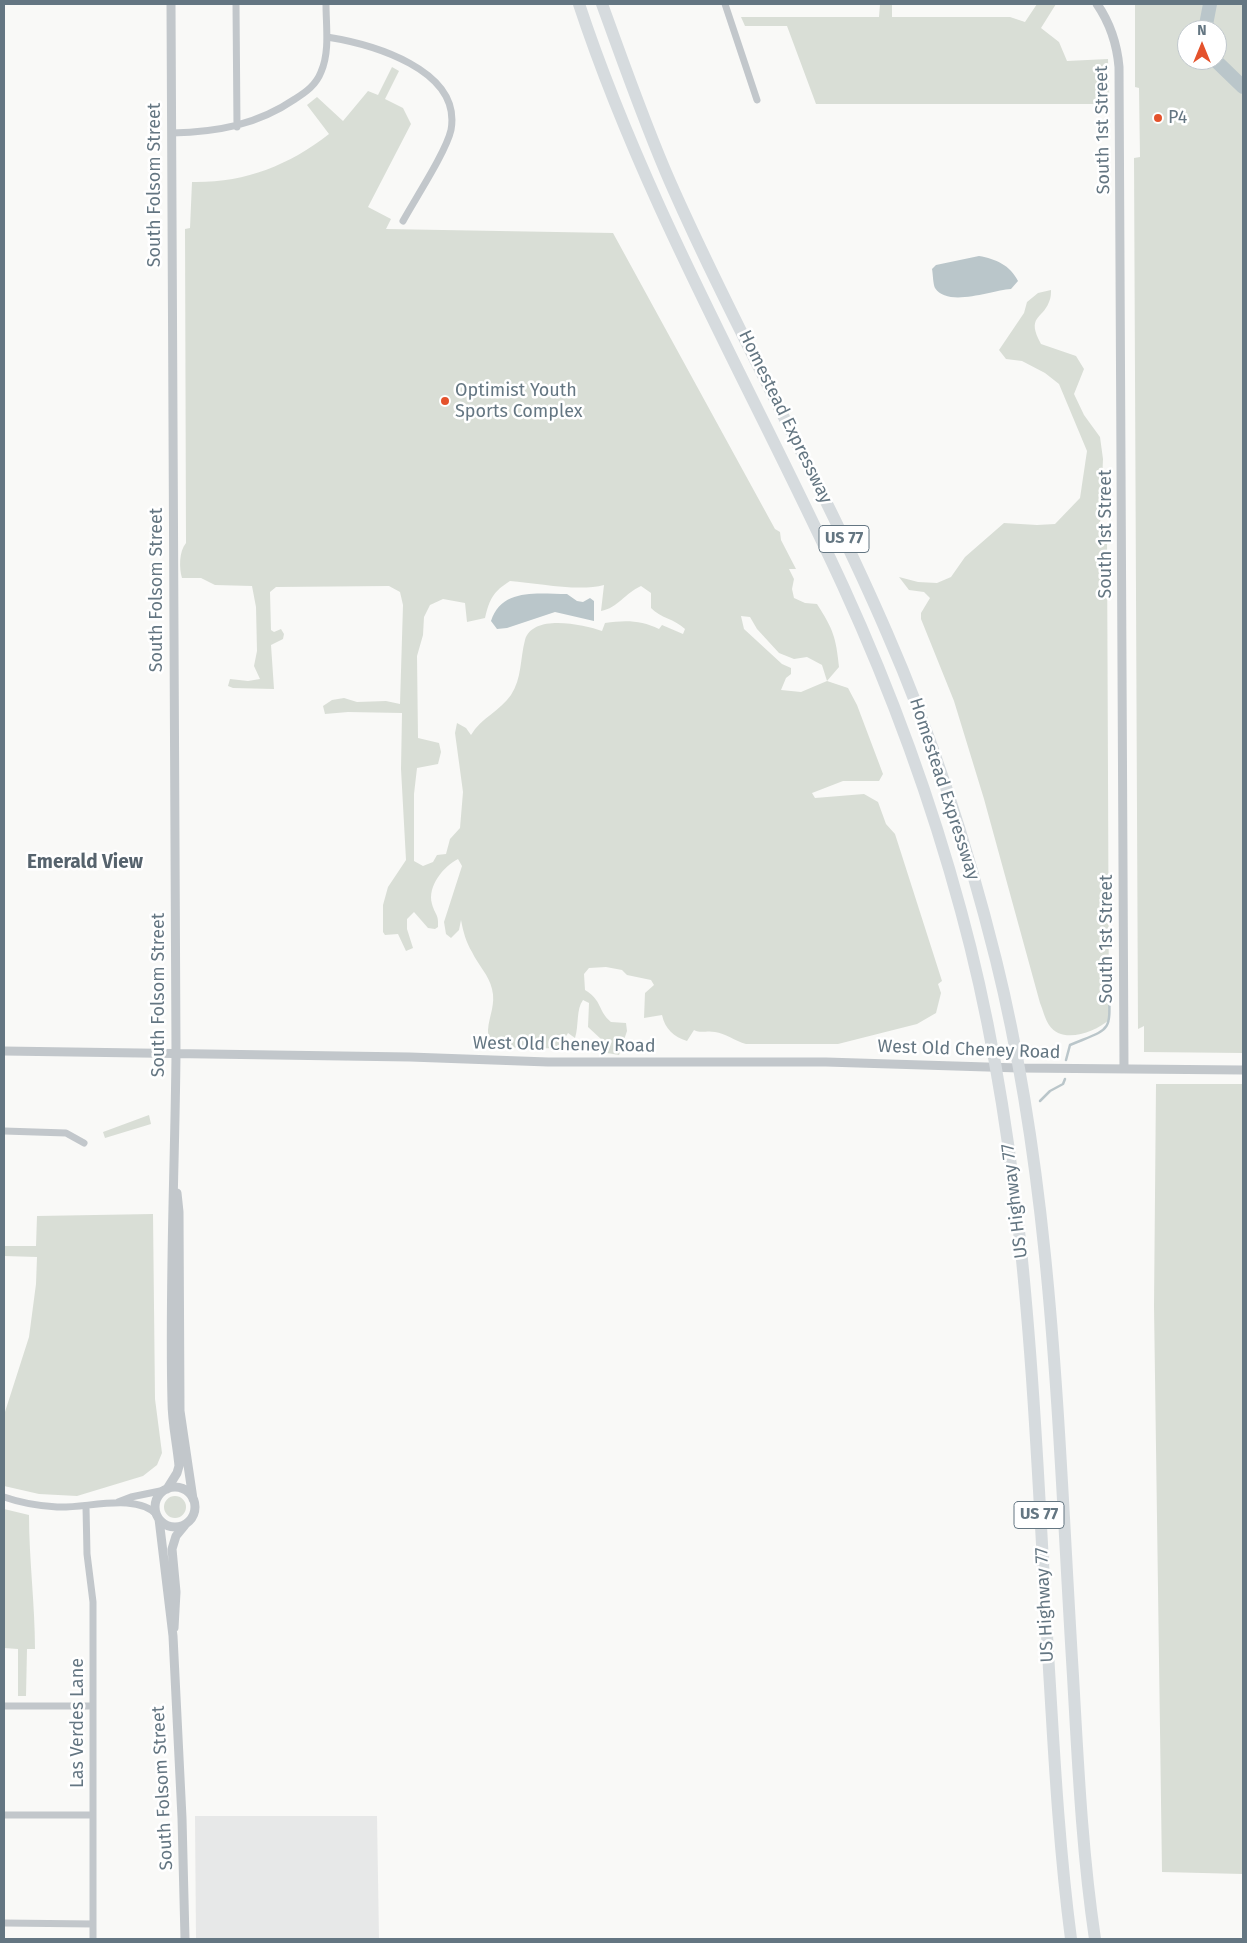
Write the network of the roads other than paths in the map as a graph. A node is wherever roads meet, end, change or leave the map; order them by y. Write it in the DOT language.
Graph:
graph roads {
  1 [pos="171,4"];
  2 [pos="236,4"];
  3 [pos="326,4"];
  4 [pos="579,4"];
  5 [pos="602,4"];
  6 [pos="725,4"];
  7 [pos="1097,4"];
  8 [pos="326,37"];
  9 [pos="757,100"];
  10 [pos="237,126"];
  11 [pos="172,133"];
  12 [pos="403,221"];
  13 [pos="4,1051"];
  14 [pos="176,1053"];
  15 [pos="996,1068"];
  16 [pos="1019,1068"];
  17 [pos="1124,1070"];
  18 [pos="1243,1070"];
  19 [pos="1000,1092"];
  20 [pos="1023,1096"];
  21 [pos="4,1131"];
  22 [pos="84,1143"];
  23 [pos="175,1177"];
  24 [pos="166,1490"];
  25 [pos="4,1497"];
  26 [pos="193,1499"];
  27 [pos="115,1503"];
  28 [pos="86,1507"];
  29 [pos="158,1517"];
  30 [pos="187,1524"];
  31 [pos="173,1636"];
  32 [pos="4,1706"];
  33 [pos="93,1706"];
  34 [pos="4,1815"];
  35 [pos="93,1815"];
  36 [pos="4,1923"];
  37 [pos="93,1924"];
  38 [pos="92,1939"];
  39 [pos="185,1939"];
  40 [pos="1071,1939"];
  41 [pos="1095,1939"];
  1 -- 11 [label="street, South Folsom Street"];
  2 -- 10 [label="street"];
  3 -- 8 [label="street"];
  4 -- 15 [label="highway, Homestead Expressway / US 77"];
  5 -- 16 [label="highway, Homestead Expressway / US 77"];
  6 -- 9 [label="street"];
  7 -- 17 [label="street, South 1st Street"];
  8 -- 10 [label="street"];
  8 -- 12 [label="street"];
  10 -- 11 [label="street"];
  11 -- 14 [label="street, South Folsom Street"];
  13 -- 14 [label="street, West Old Cheney Road"];
  14 -- 15 [label="street, West Old Cheney Road"];
  14 -- 23 [label="street, South Folsom Street"];
  15 -- 16 [label="street, West Old Cheney Road"];
  15 -- 19 [label="highway, Homestead Expressway / US 77"];
  16 -- 17 [label="street, West Old Cheney Road"];
  16 -- 20 [label="highway, Homestead Expressway / US 77"];
  17 -- 18 [label="street, West Old Cheney Road"];
  19 -- 40 [label="highway, US Highway 77 / US 77"];
  20 -- 41 [label="highway, US Highway 77 / US 77"];
  21 -- 22 [label="street"];
  23 -- 24 [label="street, South Folsom Street"];
  23 -- 26 [label="street, South Folsom Street"];
  24 -- 26 [label="street"];
  24 -- 27 [label="street"];
  24 -- 29 [label="street"];
  25 -- 28 [label="street"];
  26 -- 30 [label="street"];
  27 -- 28 [label="street"];
  27 -- 29 [label="street"];
  28 -- 33 [label="street, Las Verdes Lane"];
  29 -- 30 [label="street"];
  29 -- 31 [label="street, South Folsom Street"];
  30 -- 31 [label="street, South Folsom Street"];
  31 -- 39 [label="street, South Folsom Street"];
  32 -- 33 [label="street"];
  33 -- 35 [label="street, Las Verdes Lane"];
  34 -- 35 [label="street"];
  35 -- 37 [label="street, Las Verdes Lane"];
  36 -- 37 [label="street"];
  37 -- 38 [label="street, Las Verdes Lane"];
}
